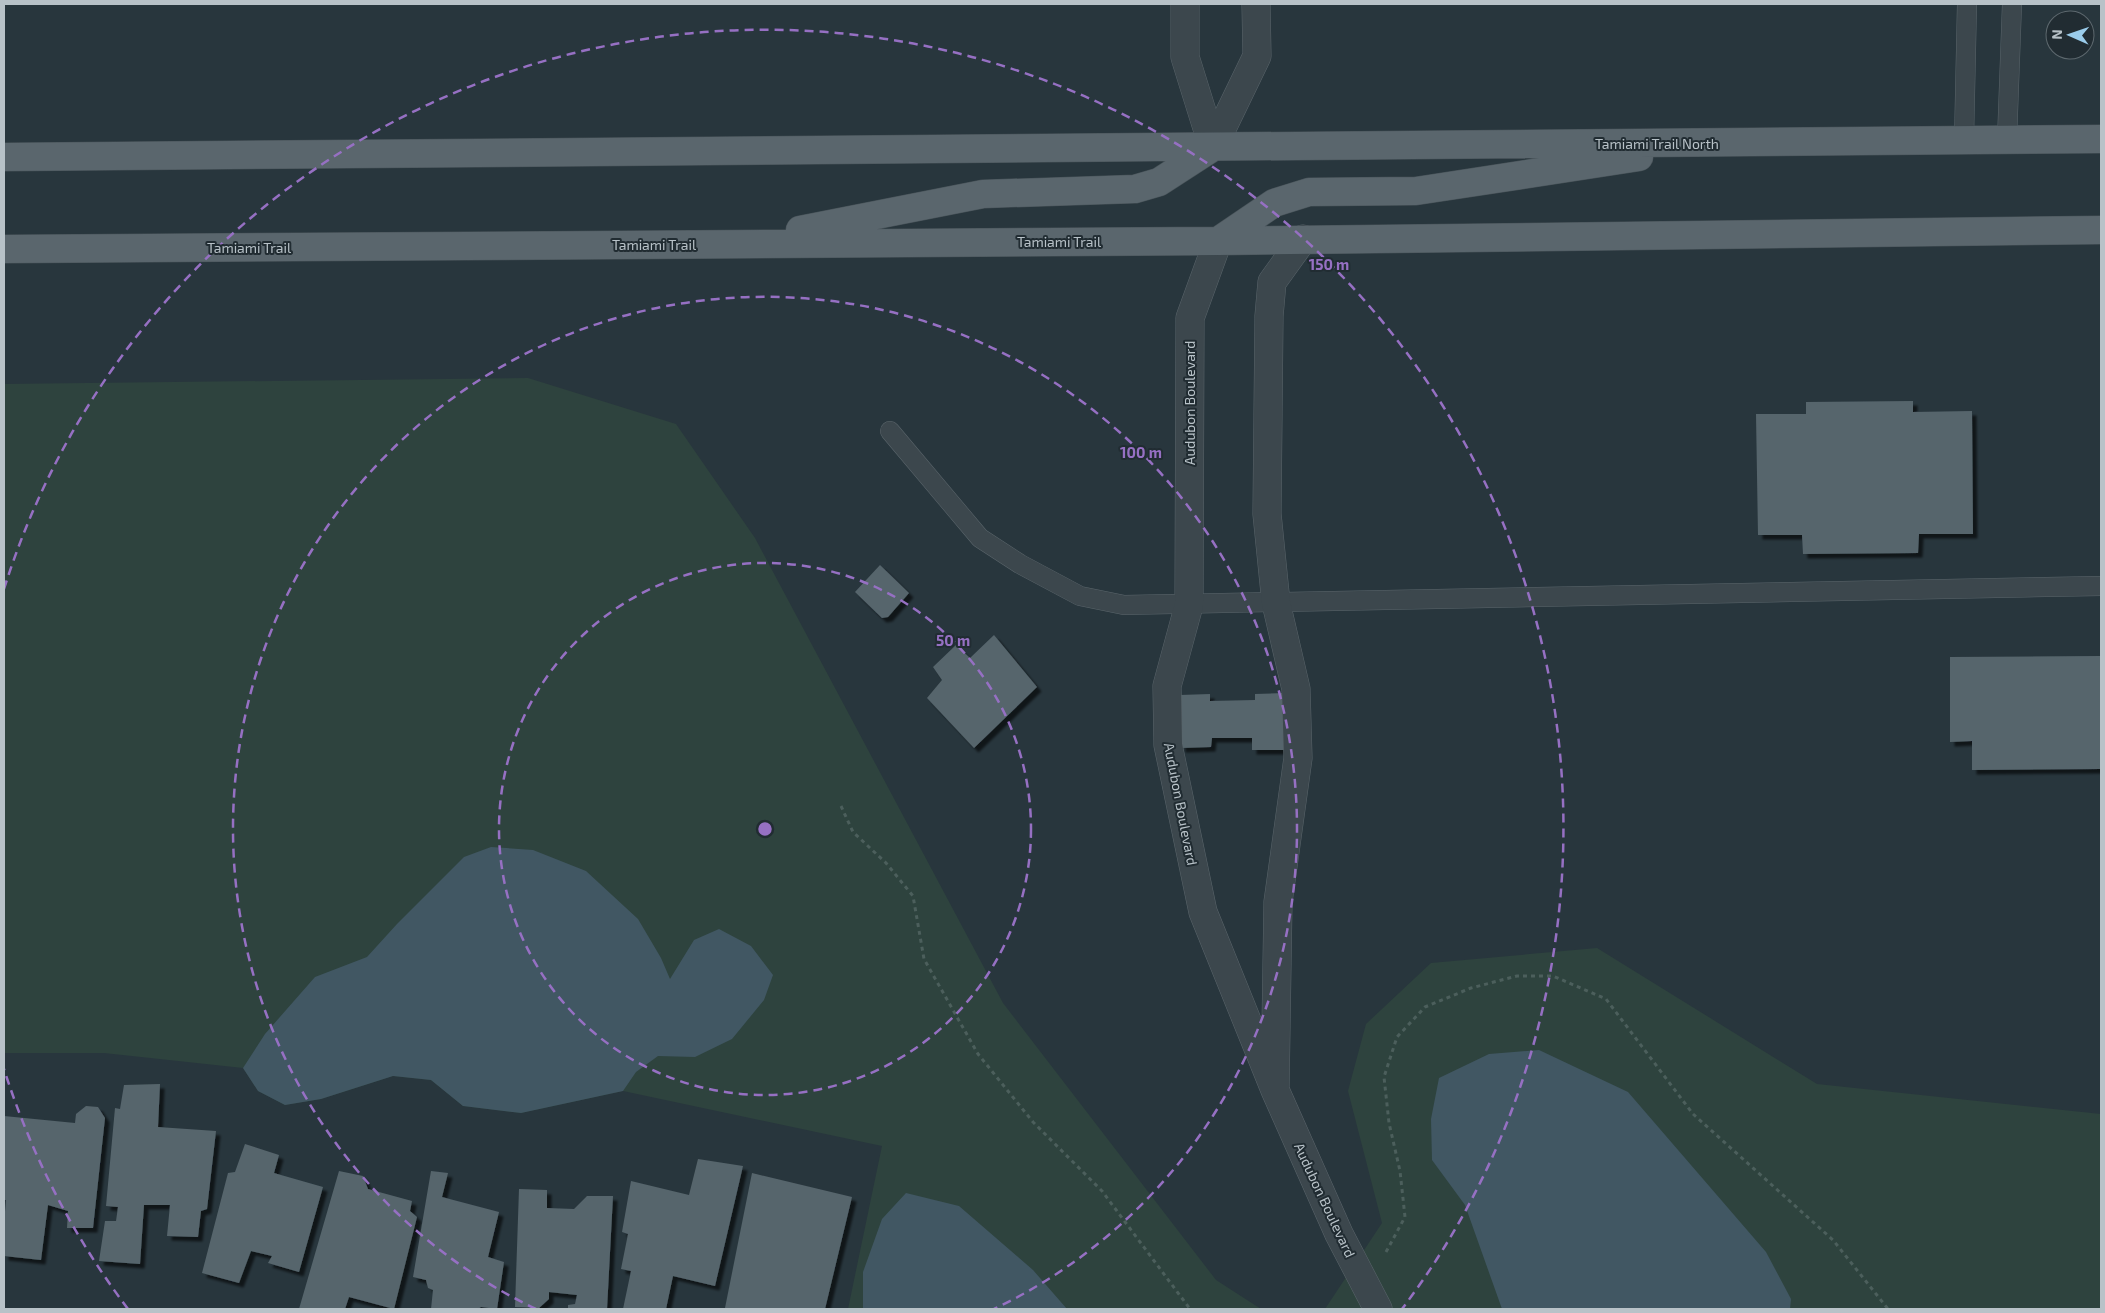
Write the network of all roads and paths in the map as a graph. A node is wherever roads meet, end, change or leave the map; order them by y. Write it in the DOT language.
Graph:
graph roads {
  1 [pos="1186,4"];
  2 [pos="1256,4"];
  3 [pos="1967,4"];
  4 [pos="2012,4"];
  5 [pos="2101,139"];
  6 [pos="1964,140"];
  7 [pos="2007,140"];
  8 [pos="1740,142"];
  9 [pos="1213,147"];
  10 [pos="4,157"];
  11 [pos="2101,230"];
  12 [pos="1303,239"];
  13 [pos="1218,240"];
  14 [pos="738,243"];
  15 [pos="4,249"];
  16 [pos="890,432"];
  17 [pos="2101,586"];
  18 [pos="1276,603"];
  19 [pos="1189,605"];
  20 [pos="841,806"];
  21 [pos="1275,1090"];
  22 [pos="1372,1298"];
  23 [pos="1190,1309"];
  24 [pos="1888,1309"];
  1 -- 9 [label="street"];
  2 -- 9 [label="street"];
  3 -- 6 [label="lane"];
  4 -- 7 [label="lane"];
  5 -- 7 [label="main road, Tamiami Trail North"];
  6 -- 7 [label="main road, Tamiami Trail North"];
  6 -- 8 [label="main road, Tamiami Trail North"];
  8 -- 9 [label="main road, Tamiami Trail North"];
  8 -- 13 [label="main road"];
  9 -- 10 [label="main road"];
  9 -- 14 [label="main road"];
  11 -- 12 [label="main road"];
  12 -- 13 [label="main road, Tamiami Trail"];
  12 -- 18 [label="street, Audubon Boulevard"];
  13 -- 14 [label="main road, Tamiami Trail"];
  13 -- 19 [label="street, Audubon Boulevard"];
  14 -- 15 [label="main road, Tamiami Trail"];
  16 -- 19 [label="lane"];
  17 -- 18 [label="lane"];
  18 -- 19 [label="lane"];
  18 -- 21 [label="street, Audubon Boulevard"];
  19 -- 21 [label="street, Audubon Boulevard"];
  20 -- 23 [label="path"];
  21 -- 22 [label="street, Audubon Boulevard"];
  22 -- 24 [label="path"];
}
